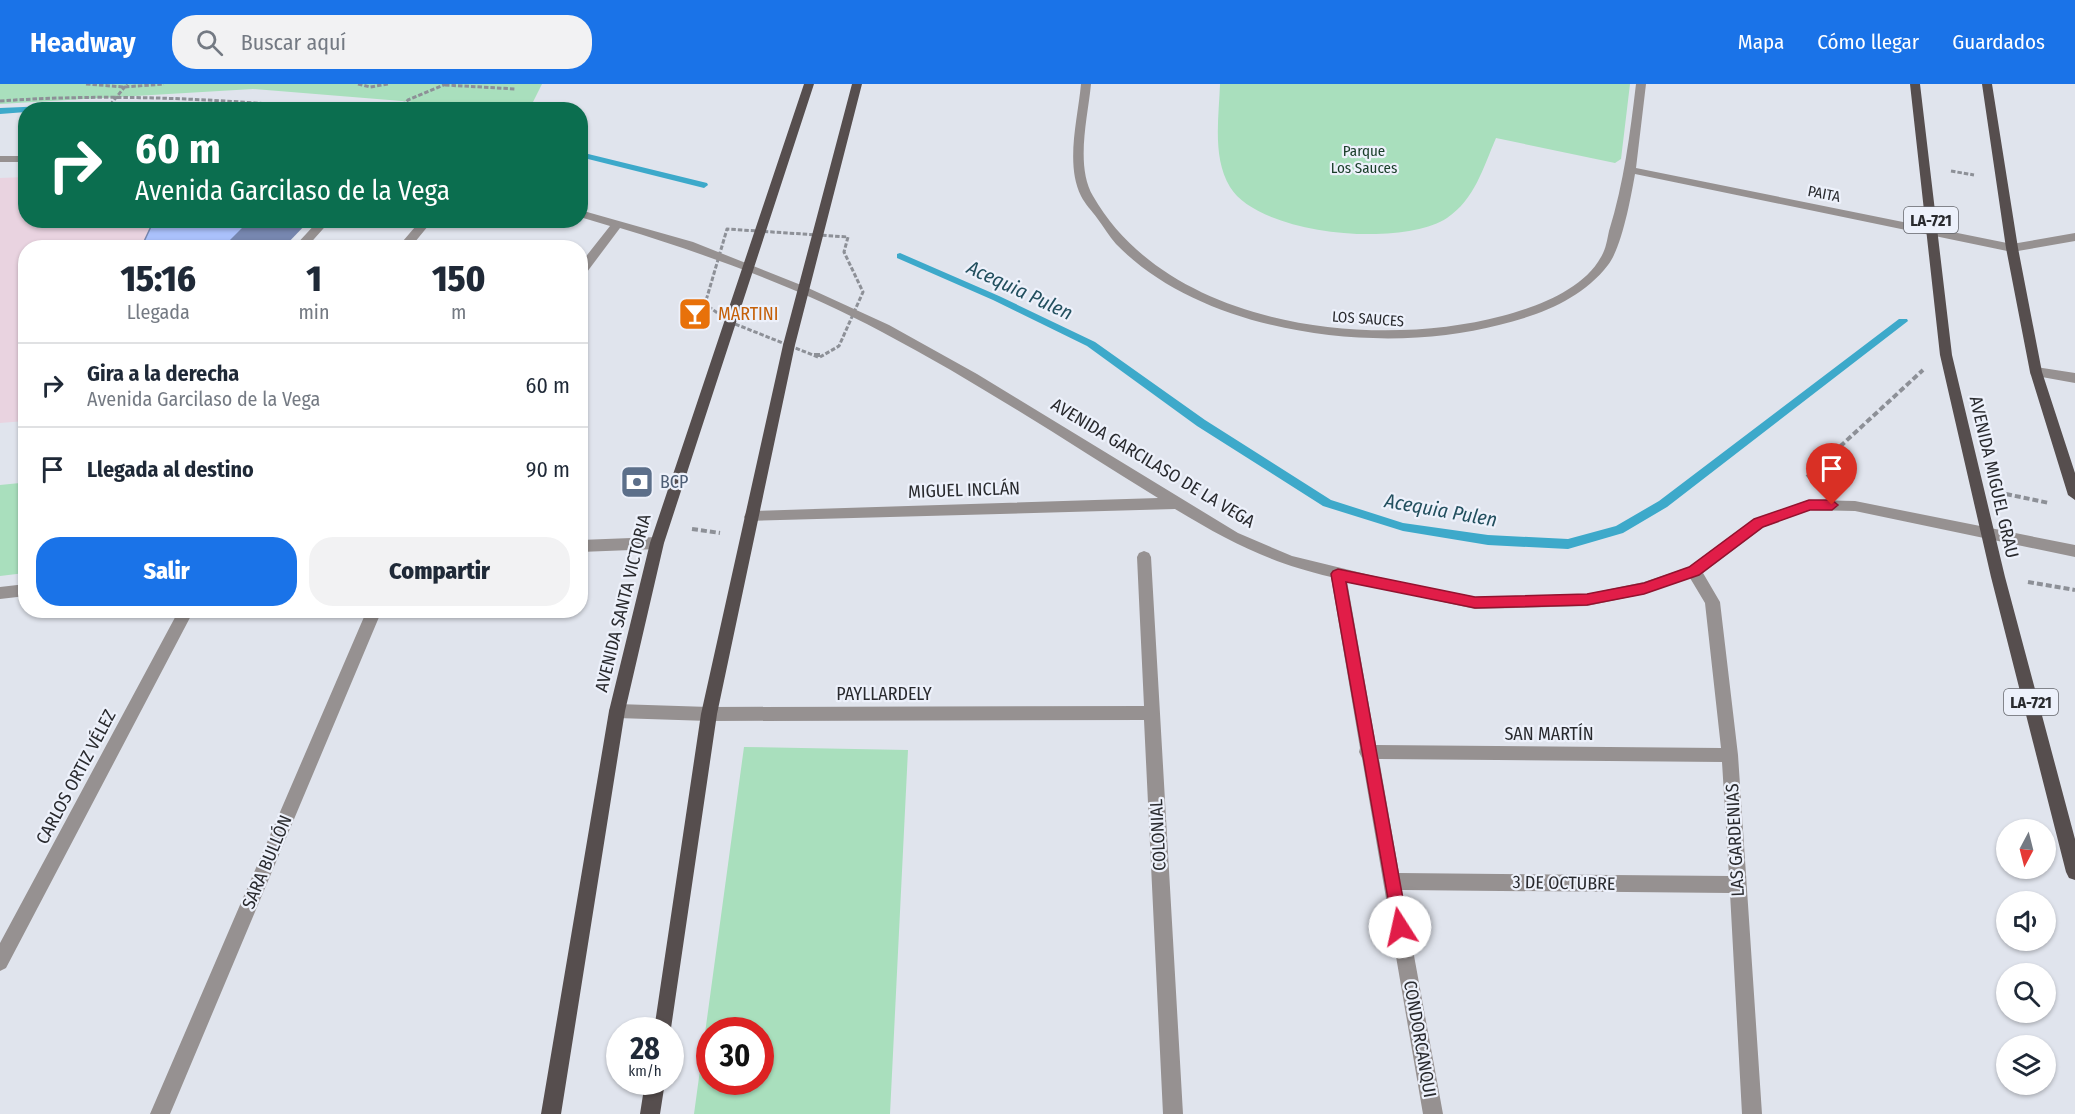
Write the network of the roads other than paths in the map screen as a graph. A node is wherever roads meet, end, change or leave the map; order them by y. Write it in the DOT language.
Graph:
graph roads {
  1 [pos="809,84"];
  2 [pos="857,84"];
  3 [pos="1086,84"];
  4 [pos="1641,84"];
  5 [pos="1915,84"];
  6 [pos="1987,84"];
  7 [pos="0,159"];
  8 [pos="18,159"];
  9 [pos="1631,170"];
  10 [pos="588,215"];
  11 [pos="618,223"];
  12 [pos="318,228"];
  13 [pos="421,228"];
  14 [pos="1932,232"];
  15 [pos="2075,237"];
  16 [pos="307,240"];
  17 [pos="410,240"];
  18 [pos="2012,248"];
  19 [pos="588,262"];
  20 [pos="747,269"];
  21 [pos="802,290"];
  22 [pos="2036,372"];
  23 [pos="2075,378"];
  24 [pos="2075,495"];
  25 [pos="1178,503"];
  26 [pos="751,517"];
  27 [pos="1987,533"];
  28 [pos="657,543"];
  29 [pos="588,546"];
  30 [pos="2075,551"];
  31 [pos="1144,557"];
  32 [pos="1694,571"];
  33 [pos="1338,574"];
  34 [pos="18,591"];
  35 [pos="0,593"];
  36 [pos="183,618"];
  37 [pos="372,618"];
  38 [pos="617,711"];
  39 [pos="1152,713"];
  40 [pos="709,714"];
  41 [pos="1367,752"];
  42 [pos="1730,755"];
  43 [pos="2075,872"];
  44 [pos="1391,881"];
  45 [pos="1737,885"];
  46 [pos="0,962"];
  47 [pos="665,1017"];
  48 [pos="653,1095"];
  49 [pos="160,1114"];
  50 [pos="551,1114"];
  51 [pos="650,1114"];
  52 [pos="1173,1114"];
  53 [pos="1433,1114"];
  54 [pos="1752,1114"];
  1 -- 20 [label="main road, AVENIDA SANTA VICTORIA"];
  2 -- 21 [label="main road"];
  3 -- 9 [label="street, LOS SAUCES"];
  4 -- 9 [label="street, LOS SAUCES"];
  5 -- 14 [label="main road, AVENIDA MIGUEL GRAU / LA-721"];
  6 -- 18 [label="main road"];
  7 -- 8 [label="street"];
  9 -- 14 [label="street, PAITA"];
  10 -- 11 [label="street, AVENIDA GARCILASO DE LA VEGA"];
  11 -- 19 [label="street"];
  11 -- 20 [label="street, AVENIDA GARCILASO DE LA VEGA"];
  12 -- 16 [label="street"];
  13 -- 17 [label="street"];
  14 -- 18 [label="street, PAITA"];
  14 -- 27 [label="main road, AVENIDA MIGUEL GRAU / LA-721"];
  15 -- 18 [label="street"];
  18 -- 22 [label="main road"];
  20 -- 21 [label="street, AVENIDA GARCILASO DE LA VEGA"];
  20 -- 28 [label="main road, AVENIDA SANTA VICTORIA"];
  21 -- 25 [label="street, AVENIDA GARCILASO DE LA VEGA"];
  21 -- 26 [label="main road"];
  22 -- 23 [label="street"];
  22 -- 24 [label="main road"];
  25 -- 26 [label="street, MIGUEL INCLÁN"];
  25 -- 33 [label="street, AVENIDA GARCILASO DE LA VEGA"];
  26 -- 40 [label="main road"];
  27 -- 30 [label="street, AVENIDA GARCILASO DE LA VEGA"];
  27 -- 32 [label="street, AVENIDA GARCILASO DE LA VEGA"];
  27 -- 43 [label="main road, AVENIDA MIGUEL GRAU / LA-721"];
  28 -- 29 [label="street"];
  28 -- 38 [label="main road, AVENIDA SANTA VICTORIA"];
  31 -- 39 [label="street, COLONIAL"];
  32 -- 33 [label="street, AVENIDA GARCILASO DE LA VEGA"];
  32 -- 42 [label="street, LAS GARDENIAS"];
  33 -- 41 [label="street, CONDORCANQUI"];
  34 -- 35 [label="street"];
  36 -- 46 [label="street, CARLOS ORTIZ VÉLEZ"];
  37 -- 49 [label="street, SARA BULLÓN"];
  38 -- 40 [label="street, PAYLLARDELY"];
  38 -- 50 [label="main road, AVENIDA SANTA VICTORIA"];
  39 -- 40 [label="street, PAYLLARDELY"];
  39 -- 52 [label="street, COLONIAL"];
  40 -- 47 [label="main road"];
  41 -- 42 [label="street, SAN MARTÍN"];
  41 -- 44 [label="street, CONDORCANQUI"];
  42 -- 45 [label="street, LAS GARDENIAS"];
  44 -- 45 [label="street, 3 DE OCTUBRE"];
  44 -- 53 [label="street, CONDORCANQUI"];
  45 -- 54 [label="street, LAS GARDENIAS"];
  48 -- 51 [label="main road"];
}
